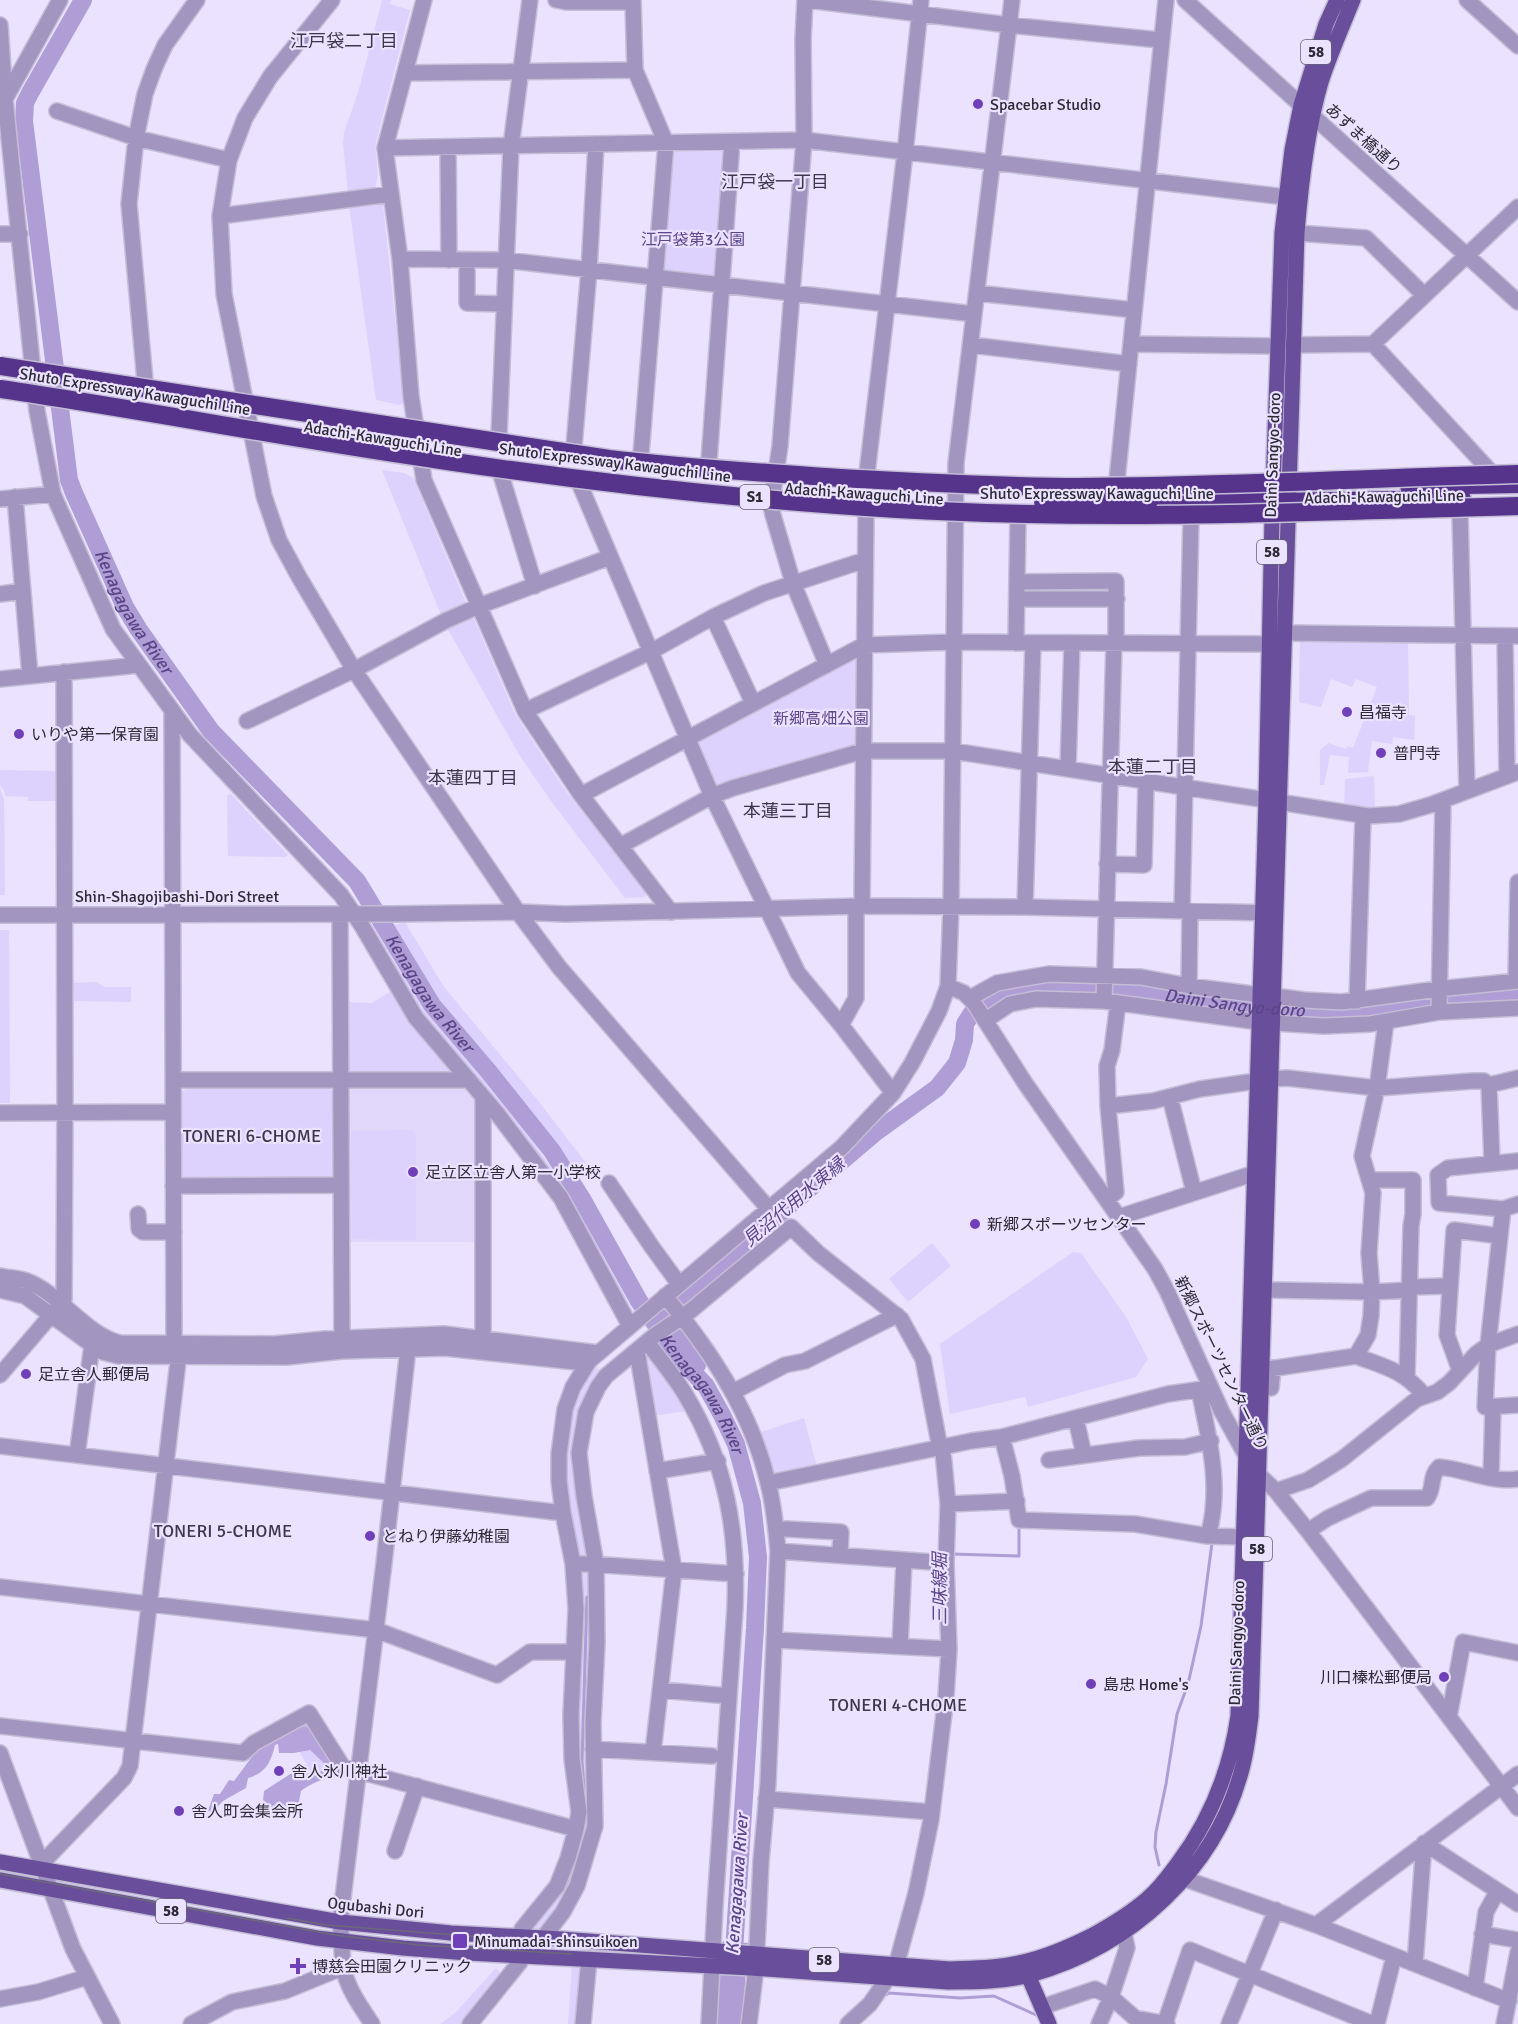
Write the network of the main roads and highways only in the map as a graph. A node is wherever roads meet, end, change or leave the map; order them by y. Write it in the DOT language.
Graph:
graph roads {
  1 [pos="1337,0"];
  2 [pos="1353,0"];
  3 [pos="0,358"];
  4 [pos="0,366"];
  5 [pos="0,389"];
  6 [pos="0,396"];
  7 [pos="97,404"];
  8 [pos="690,468"];
  9 [pos="1518,473"];
  10 [pos="1518,484"];
  11 [pos="1281,496"];
  12 [pos="1149,498"];
  13 [pos="1518,498"];
  14 [pos="1518,506"];
  15 [pos="1518,511"];
  16 [pos="1273,803"];
  17 [pos="1264,1080"];
  18 [pos="0,1862"];
  19 [pos="0,1880"];
  20 [pos="714,1959"];
  21 [pos="754,1961"];
  22 [pos="1026,1969"];
  23 [pos="1049,2024"];
  1 -- 11 [label="main road, Daini Sangyo-doro / 58"];
  2 -- 11 [label="main road, Daini Sangyo-doro / 58"];
  3 -- 11 [label="main road, Adachi-Kawaguchi Line"];
  4 -- 8 [label="highway, Shuto Expressway Kawaguchi Line / S1, bridge"];
  5 -- 7 [label="highway, Shuto Expressway Kawaguchi Line / S1, bridge"];
  6 -- 11 [label="main road, Adachi-Kawaguchi Line"];
  7 -- 12 [label="highway, bridge"];
  7 -- 14 [label="highway, Shuto Expressway Kawaguchi Line / S1, bridge"];
  8 -- 9 [label="highway, Shuto Expressway Kawaguchi Line / S1, bridge"];
  8 -- 12 [label="highway, bridge"];
  9 -- 11 [label="main road, Adachi-Kawaguchi Line"];
  10 -- 11 [label="highway"];
  11 -- 12 [label="highway"];
  11 -- 13 [label="highway"];
  11 -- 15 [label="main road, Adachi-Kawaguchi Line"];
  11 -- 16 [label="main road, Daini Sangyo-doro / 58"];
  11 -- 16 [label="main road, Daini Sangyo-doro / 58"];
  16 -- 17 [label="main road, Daini Sangyo-doro / 58"];
  17 -- 22 [label="main road, Daini Sangyo-doro / 58"];
  17 -- 22 [label="main road, Daini Sangyo-doro / 58"];
  18 -- 20 [label="main road, Ogubashi Dori / 58"];
  19 -- 20 [label="main road, Ogubashi Dori / 58"];
  20 -- 21 [label="main road, Ogubashi Dori / 58"];
  21 -- 22 [label="main road, Daini Sangyo-doro / 58"];
  22 -- 23 [label="main road"];
}
